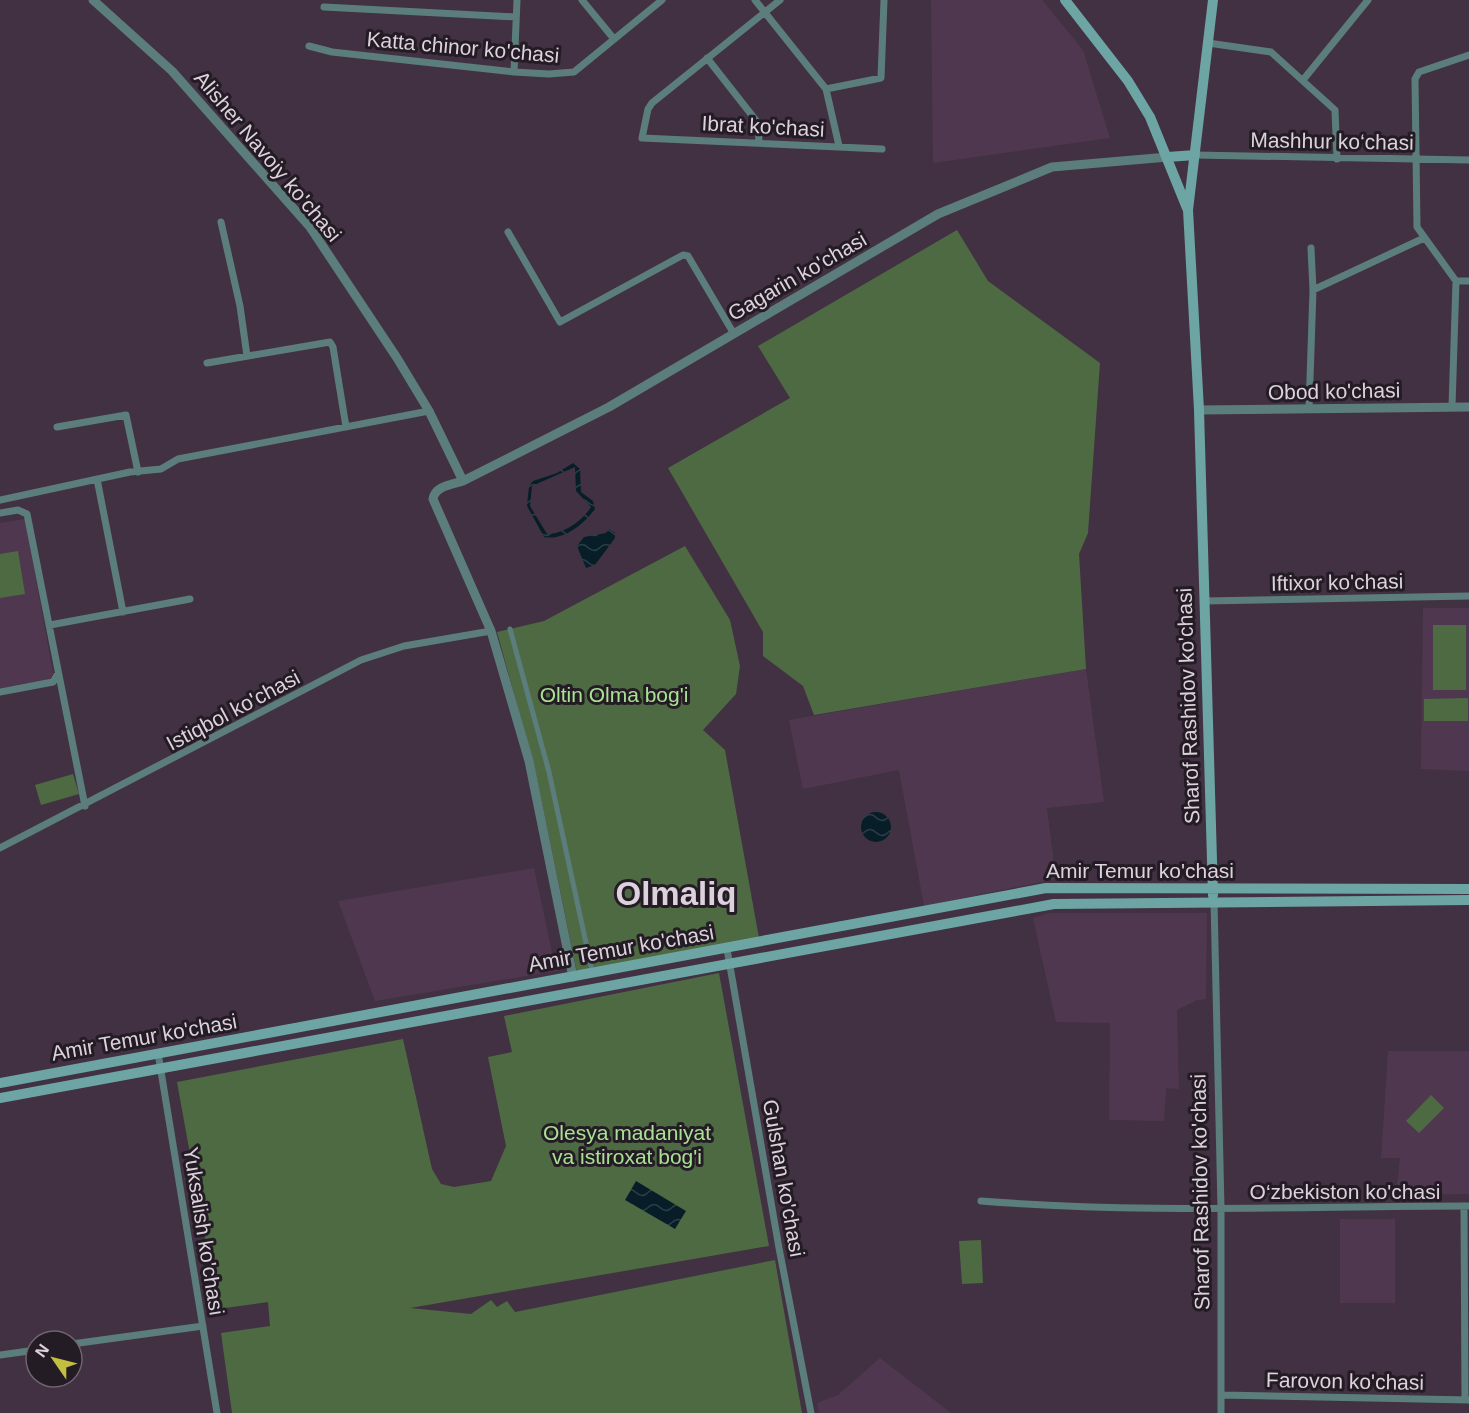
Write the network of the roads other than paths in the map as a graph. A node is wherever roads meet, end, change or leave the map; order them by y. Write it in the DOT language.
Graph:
graph roads {
  1 [pos="93,0"];
  2 [pos="517,0"];
  3 [pos="582,0"];
  4 [pos="662,0"];
  5 [pos="755,0"];
  6 [pos="780,0"];
  7 [pos="884,0"];
  8 [pos="1065,0"];
  9 [pos="1213,0"];
  10 [pos="1368,0"];
  11 [pos="324,7"];
  12 [pos="764,12"];
  13 [pos="516,17"];
  14 [pos="614,39"];
  15 [pos="1208,43"];
  16 [pos="309,46"];
  17 [pos="1469,55"];
  18 [pos="707,58"];
  19 [pos="514,72"];
  20 [pos="1303,80"];
  21 [pos="826,88"];
  22 [pos="759,142"];
  23 [pos="838,146"];
  24 [pos="882,149"];
  25 [pos="1195,156"];
  26 [pos="1168,157"];
  27 [pos="1337,159"];
  28 [pos="1416,159"];
  29 [pos="1469,160"];
  30 [pos="1188,210"];
  31 [pos="221,222"];
  32 [pos="508,232"];
  33 [pos="1424,238"];
  34 [pos="1311,248"];
  35 [pos="1456,281"];
  36 [pos="1469,281"];
  37 [pos="1313,290"];
  38 [pos="734,334"];
  39 [pos="247,356"];
  40 [pos="207,363"];
  41 [pos="1452,407"];
  42 [pos="1469,407"];
  43 [pos="1309,409"];
  44 [pos="1199,410"];
  45 [pos="429,411"];
  46 [pos="57,427"];
  47 [pos="346,427"];
  48 [pos="138,472"];
  49 [pos="97,479"];
  50 [pos="463,481"];
  51 [pos="0,500"];
  52 [pos="0,513"];
  53 [pos="1469,596"];
  54 [pos="190,599"];
  55 [pos="1205,601"];
  56 [pos="123,612"];
  57 [pos="50,625"];
  58 [pos="510,628"];
  59 [pos="491,631"];
  60 [pos="57,675"];
  61 [pos="0,692"];
  62 [pos="85,806"];
  63 [pos="0,848"];
  64 [pos="1213,889"];
  65 [pos="1469,889"];
  66 [pos="1469,900"];
  67 [pos="1214,901"];
  68 [pos="727,948"];
  69 [pos="729,962"];
  70 [pos="591,966"];
  71 [pos="573,977"];
  72 [pos="500,990"];
  73 [pos="502,1005"];
  74 [pos="365,1016"];
  75 [pos="372,1030"];
  76 [pos="158,1053"];
  77 [pos="161,1070"];
  78 [pos="0,1083"];
  79 [pos="0,1098"];
  80 [pos="981,1201"];
  81 [pos="1466,1206"];
  82 [pos="1221,1208"];
  83 [pos="203,1326"];
  84 [pos="84,1342"];
  85 [pos="24,1352"];
  86 [pos="0,1355"];
  87 [pos="1221,1395"];
  88 [pos="1467,1400"];
  89 [pos="217,1413"];
  90 [pos="811,1413"];
  91 [pos="1221,1413"];
  1 -- 45 [label="street, Alisher Navoiy ko'chasi"];
  2 -- 13 [label="street"];
  3 -- 14 [label="street"];
  4 -- 14 [label="street, Katta chinor ko'chasi"];
  5 -- 12 [label="street"];
  6 -- 12 [label="street"];
  7 -- 21 [label="street"];
  8 -- 26 [label="main road"];
  9 -- 15 [label="main road, Sharof Rashidov ko'chasi"];
  10 -- 20 [label="street"];
  11 -- 13 [label="street"];
  12 -- 18 [label="street"];
  12 -- 21 [label="street"];
  13 -- 19 [label="street"];
  14 -- 19 [label="street, Katta chinor ko'chasi"];
  15 -- 20 [label="street"];
  15 -- 25 [label="main road, Sharof Rashidov ko'chasi"];
  16 -- 19 [label="street, Katta chinor ko'chasi"];
  17 -- 28 [label="street"];
  18 -- 22 [label="street"];
  18 -- 22 [label="street, Ibrat ko'chasi"];
  20 -- 27 [label="street"];
  21 -- 23 [label="street"];
  22 -- 23 [label="street, Ibrat ko'chasi"];
  23 -- 24 [label="street, Ibrat ko'chasi"];
  25 -- 26 [label="main road"];
  25 -- 27 [label="street, Mashhur ko‘chasi"];
  25 -- 30 [label="main road, Sharof Rashidov ko'chasi"];
  26 -- 30 [label="main road"];
  26 -- 38 [label="street, Gagarin ko'chasi"];
  27 -- 28 [label="street, Mashhur ko‘chasi"];
  28 -- 29 [label="street, Mashhur ko‘chasi"];
  28 -- 33 [label="street"];
  30 -- 44 [label="main road, Sharof Rashidov ko'chasi"];
  31 -- 39 [label="street"];
  32 -- 38 [label="street"];
  33 -- 35 [label="street"];
  33 -- 37 [label="street"];
  34 -- 37 [label="street"];
  35 -- 36 [label="street"];
  35 -- 41 [label="street"];
  37 -- 43 [label="street"];
  38 -- 50 [label="street, Gagarin ko'chasi"];
  39 -- 40 [label="street"];
  39 -- 47 [label="street"];
  41 -- 42 [label="street, Obod ko'chasi"];
  41 -- 43 [label="street, Obod ko'chasi"];
  43 -- 44 [label="street, Obod ko'chasi"];
  44 -- 55 [label="main road, Sharof Rashidov ko'chasi"];
  45 -- 47 [label="street"];
  45 -- 50 [label="street, Alisher Navoiy ko'chasi"];
  46 -- 48 [label="street"];
  47 -- 48 [label="street"];
  48 -- 49 [label="street"];
  49 -- 51 [label="street"];
  49 -- 56 [label="street"];
  50 -- 59 [label="street, Gagarin ko'chasi"];
  52 -- 57 [label="street"];
  53 -- 55 [label="street, Iftixor ko'chasi"];
  54 -- 56 [label="street"];
  55 -- 64 [label="main road, Sharof Rashidov ko'chasi"];
  56 -- 57 [label="street"];
  57 -- 60 [label="street"];
  58 -- 70 [label="street"];
  59 -- 62 [label="street, Istiqbol ko'chasi"];
  59 -- 71 [label="street"];
  60 -- 61 [label="street"];
  60 -- 62 [label="street"];
  62 -- 63 [label="street, Istiqbol ko'chasi"];
  64 -- 65 [label="main road, Amir Temur ko'chasi"];
  64 -- 67 [label="main road, Sharof Rashidov ko'chasi"];
  64 -- 68 [label="main road, Amir Temur ko'chasi"];
  66 -- 67 [label="main road, Amir Temur ko'chasi"];
  67 -- 69 [label="main road, Amir Temur ko'chasi"];
  67 -- 82 [label="street, Sharof Rashidov ko'chasi"];
  68 -- 69 [label="street, Gulshan ko'chasi"];
  68 -- 71 [label="main road, Amir Temur ko'chasi"];
  69 -- 73 [label="main road, Amir Temur ko'chasi"];
  69 -- 90 [label="street, Gulshan ko'chasi"];
  71 -- 72 [label="main road, Amir Temur ko'chasi"];
  72 -- 73 [label="main road"];
  72 -- 74 [label="main road, Amir Temur ko'chasi"];
  73 -- 75 [label="main road, Amir Temur ko'chasi"];
  74 -- 75 [label="main road"];
  74 -- 76 [label="main road, Amir Temur ko'chasi"];
  75 -- 77 [label="main road, Amir Temur ko'chasi"];
  76 -- 77 [label="street, Yuksalish ko'chasi"];
  76 -- 78 [label="main road, Amir Temur ko'chasi"];
  77 -- 79 [label="main road, Amir Temur ko'chasi"];
  77 -- 83 [label="street, Yuksalish ko'chasi"];
  80 -- 82 [label="street, O‘zbekiston ko'chasi"];
  81 -- 82 [label="street, O‘zbekiston ko'chasi"];
  81 -- 88 [label="street"];
  82 -- 87 [label="street, Sharof Rashidov ko'chasi"];
  83 -- 84 [label="street"];
  83 -- 89 [label="street, Yuksalish ko'chasi"];
  85 -- 86 [label="street"];
  87 -- 88 [label="street, Farovon ko'chasi"];
  87 -- 91 [label="street, Sharof Rashidov ko'chasi"];
}
